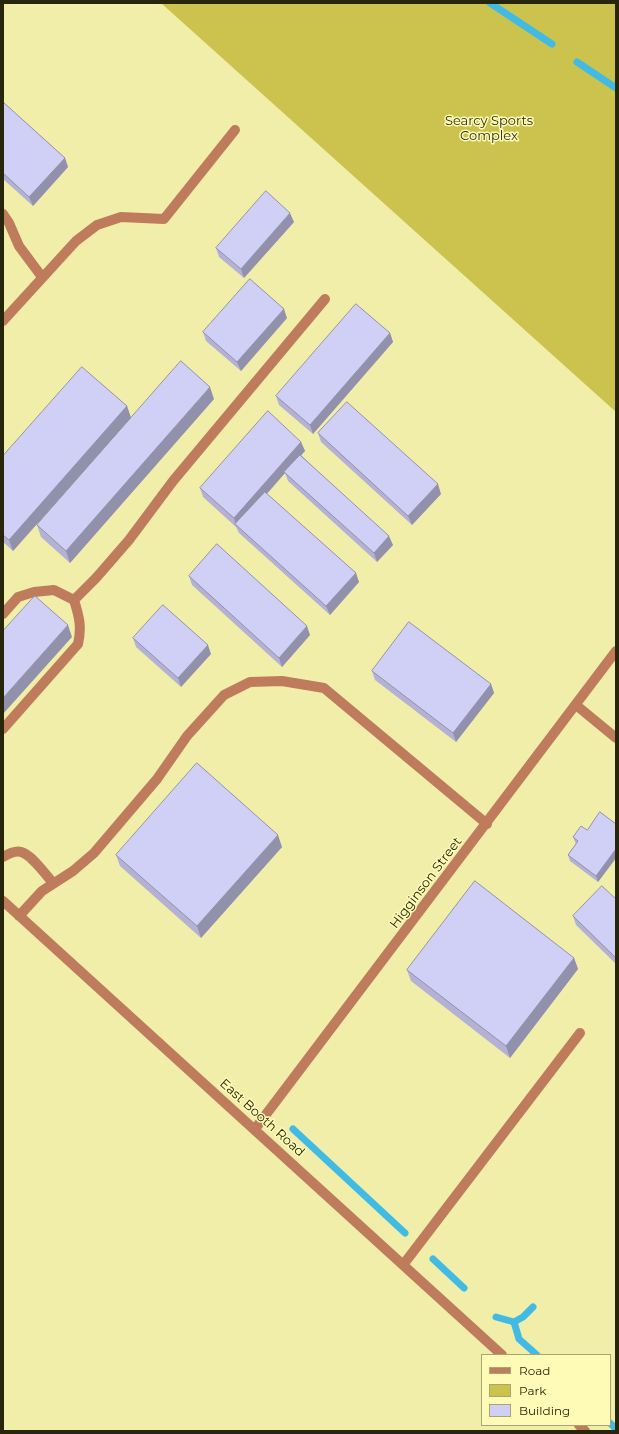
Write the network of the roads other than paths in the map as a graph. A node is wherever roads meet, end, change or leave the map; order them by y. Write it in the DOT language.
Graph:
graph roads {
  1 [pos="235,130"];
  2 [pos="3,214"];
  3 [pos="42,277"];
  4 [pos="324,299"];
  5 [pos="4,318"];
  6 [pos="74,600"];
  7 [pos="3,614"];
  8 [pos="616,651"];
  9 [pos="576,705"];
  10 [pos="3,729"];
  11 [pos="616,738"];
  12 [pos="487,824"];
  13 [pos="3,857"];
  14 [pos="53,883"];
  15 [pos="3,901"];
  16 [pos="19,916"];
  17 [pos="580,1033"];
  18 [pos="255,1129"];
  19 [pos="403,1265"];
  20 [pos="501,1354"];
  1 -- 3 [label="street"];
  2 -- 3 [label="street"];
  3 -- 5 [label="street"];
  4 -- 6 [label="street"];
  6 -- 7 [label="street"];
  6 -- 10 [label="street"];
  8 -- 9 [label="street, Higginson Street"];
  9 -- 11 [label="street"];
  9 -- 12 [label="street, Higginson Street"];
  12 -- 14 [label="street"];
  12 -- 18 [label="street, Higginson Street"];
  13 -- 14 [label="street"];
  14 -- 16 [label="street"];
  15 -- 16 [label="street, East Booth Road"];
  16 -- 18 [label="street, East Booth Road"];
  17 -- 19 [label="street"];
  18 -- 19 [label="street, East Booth Road"];
  19 -- 20 [label="street, East Booth Road"];
}
